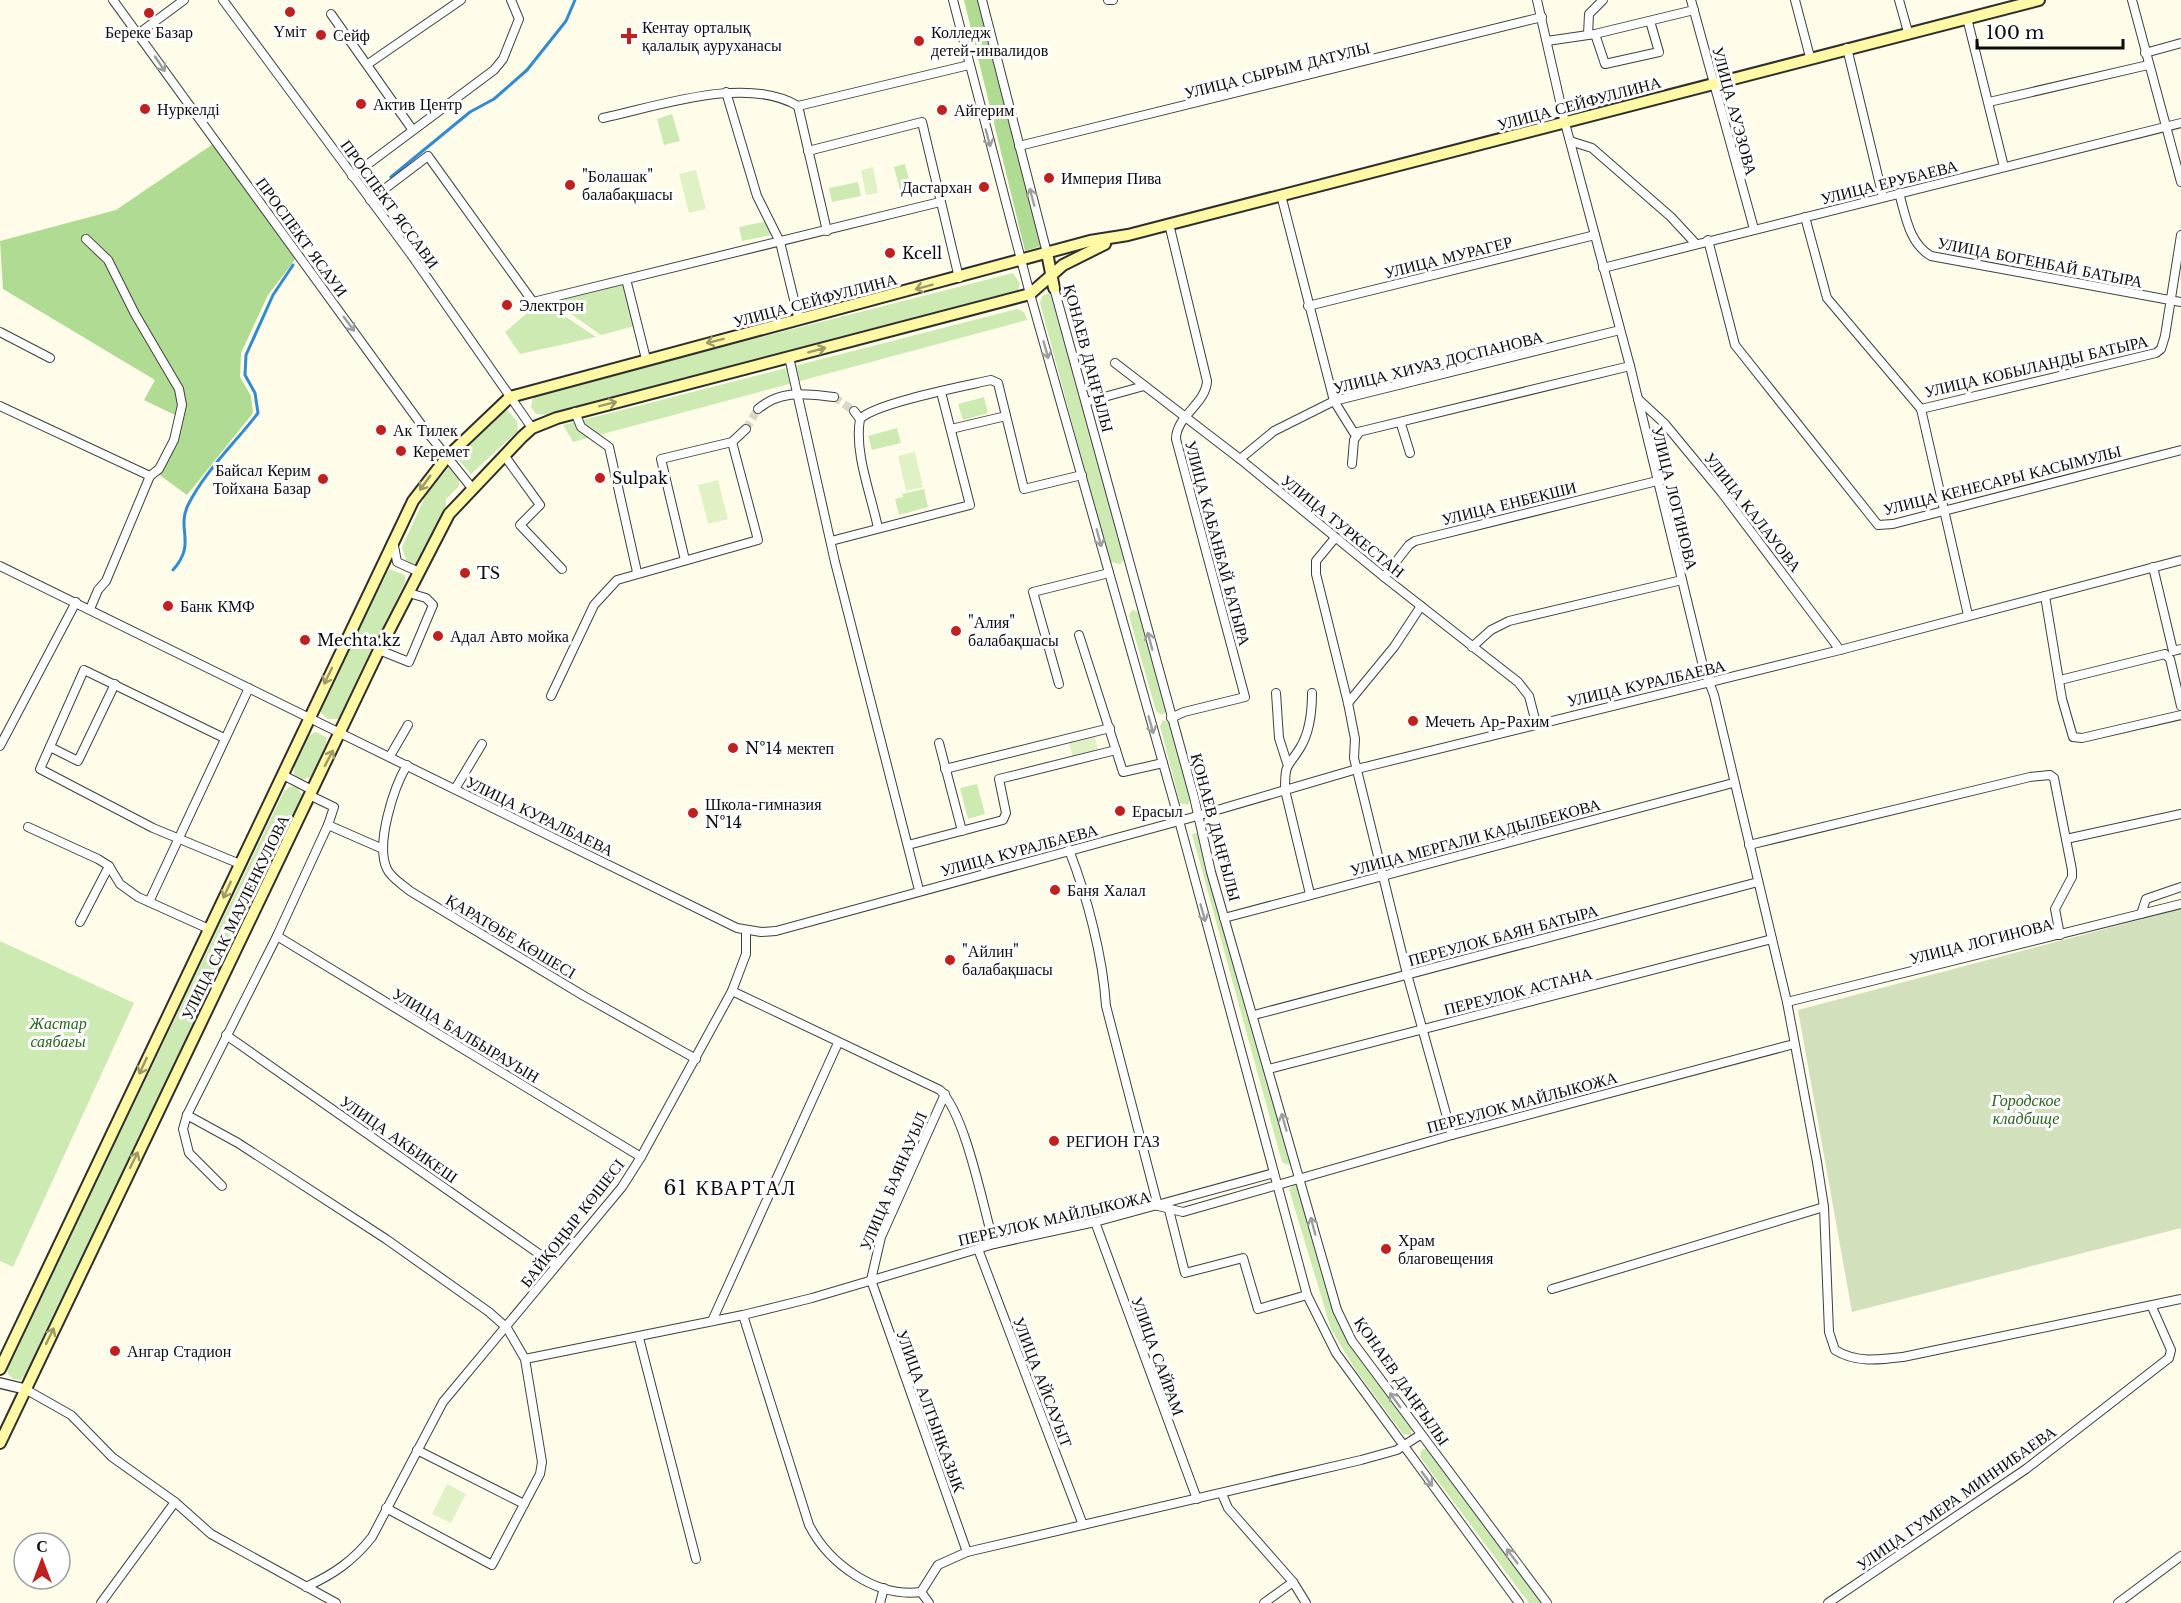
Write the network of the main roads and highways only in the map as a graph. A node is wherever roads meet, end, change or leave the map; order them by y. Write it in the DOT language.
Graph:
graph roads {
  1 [pos="2039,0"];
  2 [pos="1128,235"];
  3 [pos="1047,253"];
  4 [pos="1052,276"];
  5 [pos="1054,288"];
  6 [pos="510,397"];
  7 [pos="532,428"];
  8 [pos="0,1369"];
  9 [pos="0,1443"];
  1 -- 2 [label="main road, УЛИЦА СЕЙФУЛЛИНА"];
  2 -- 3 [label="main road, УЛИЦА СЕЙФУЛЛИНА"];
  2 -- 4 [label="main road, УЛИЦА СЕЙФУЛЛИНА"];
  3 -- 4 [label="main road, ҚОНАЕВ ДАҢҒЫЛЫ"];
  3 -- 6 [label="main road, УЛИЦА СЕЙФУЛЛИНА, one-way"];
  4 -- 5 [label="main road, ҚОНАЕВ ДАҢҒЫЛЫ"];
  7 -- 4 [label="main road, УЛИЦА СЕЙФУЛЛИНА, one-way"];
  6 -- 8 [label="main road, УЛИЦА САК МАУЛЕНКУЛОВА, one-way"];
  9 -- 7 [label="main road, УЛИЦА САК МАУЛЕНКУЛОВА, one-way"];
}
